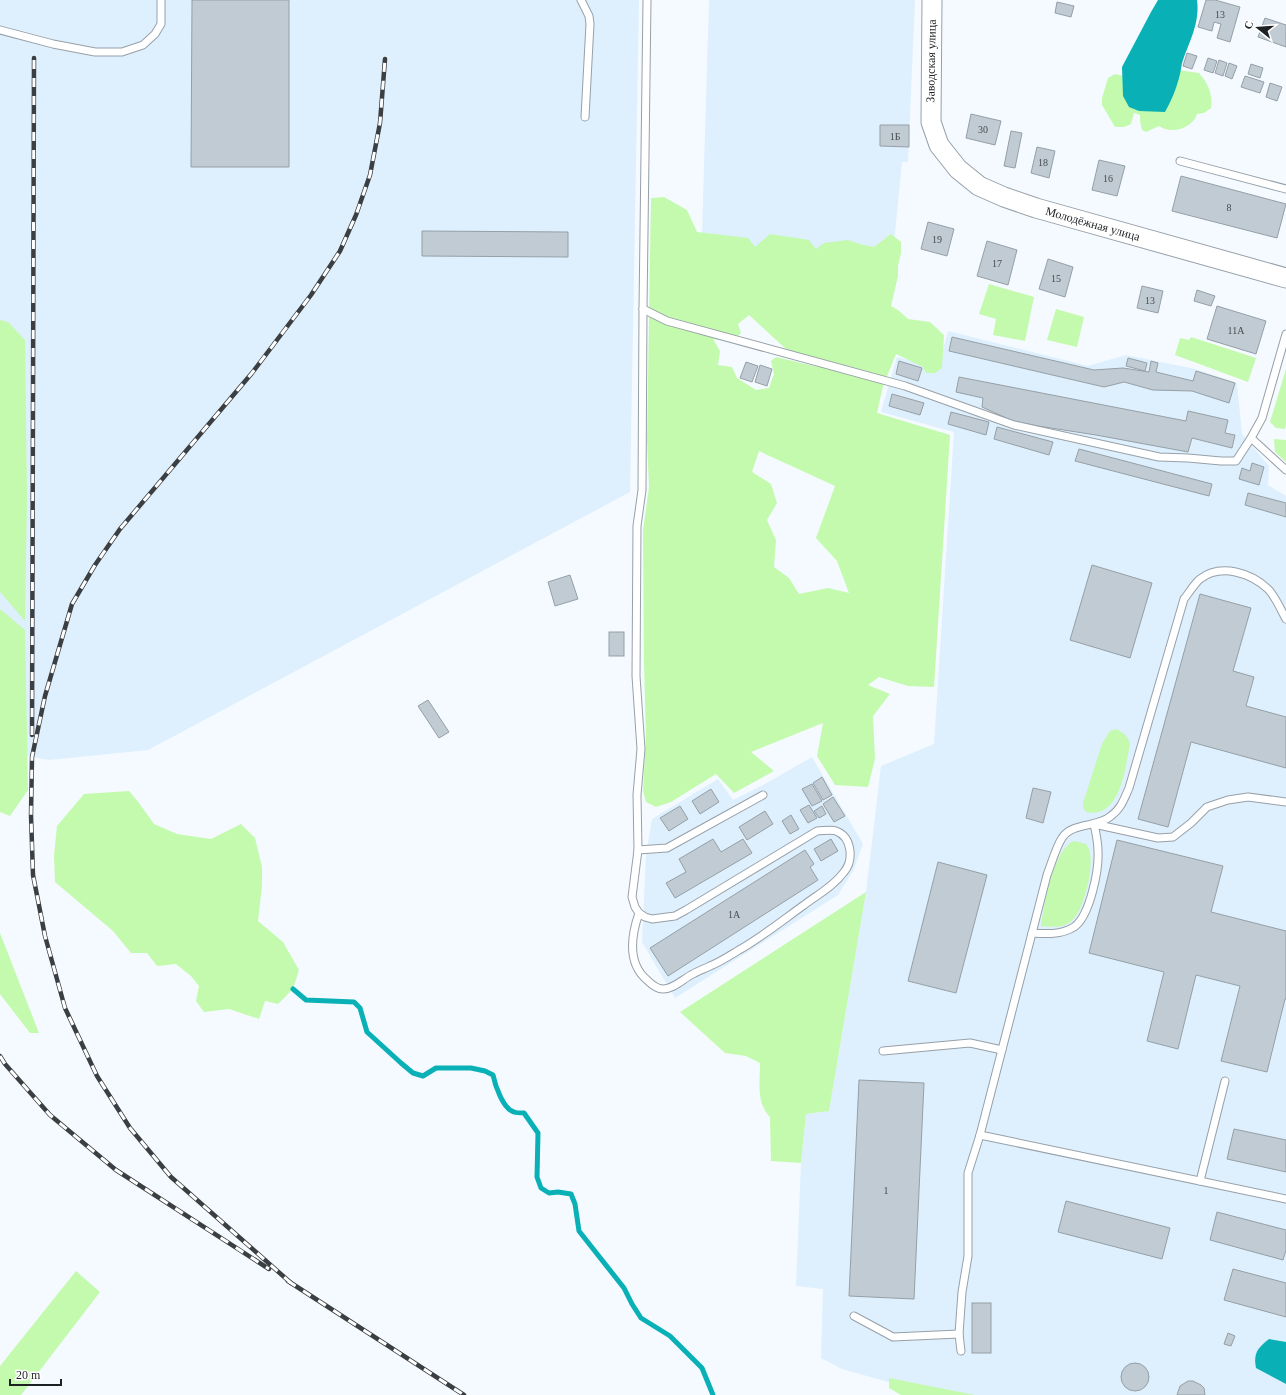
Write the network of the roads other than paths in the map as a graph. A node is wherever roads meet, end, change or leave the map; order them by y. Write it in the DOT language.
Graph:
graph roads {
  1 [pos="161,0"];
  2 [pos="581,0"];
  3 [pos="647,0"];
  4 [pos="932,0"];
  5 [pos="0,30"];
  6 [pos="585,117"];
  7 [pos="930,122"];
  8 [pos="1180,161"];
  9 [pos="1286,189"];
  10 [pos="1286,278"];
  11 [pos="643,309"];
  12 [pos="1286,334"];
  13 [pos="1251,438"];
  14 [pos="1286,470"];
  15 [pos="1286,619"];
  16 [pos="763,796"];
  17 [pos="1286,802"];
  18 [pos="1094,824"];
  19 [pos="638,850"];
  20 [pos="639,913"];
  21 [pos="1032,933"];
  22 [pos="1002,1050"];
  23 [pos="882,1051"];
  24 [pos="1225,1081"];
  25 [pos="980,1135"];
  26 [pos="1200,1181"];
  27 [pos="1286,1200"];
  28 [pos="854,1316"];
  29 [pos="959,1334"];
  30 [pos="961,1351"];
  1 -- 5 [label="lane"];
  2 -- 6 [label="lane"];
  3 -- 11 [label="lane"];
  4 -- 7 [label="street, Заводская улица"];
  7 -- 10 [label="street, Молодёжная улица"];
  8 -- 9 [label="lane"];
  11 -- 13 [label="lane"];
  11 -- 19 [label="lane"];
  12 -- 13 [label="lane"];
  13 -- 14 [label="lane"];
  15 -- 18 [label="lane"];
  16 -- 19 [label="lane"];
  17 -- 18 [label="lane"];
  18 -- 21 [label="lane"];
  18 -- 21 [label="lane"];
  19 -- 20 [label="lane"];
  20 -- 20 [label="lane"];
  21 -- 22 [label="lane"];
  22 -- 23 [label="lane"];
  22 -- 25 [label="lane"];
  24 -- 26 [label="lane"];
  25 -- 26 [label="lane"];
  25 -- 29 [label="lane"];
  26 -- 27 [label="lane"];
  28 -- 29 [label="lane"];
  29 -- 30 [label="lane"];
}
